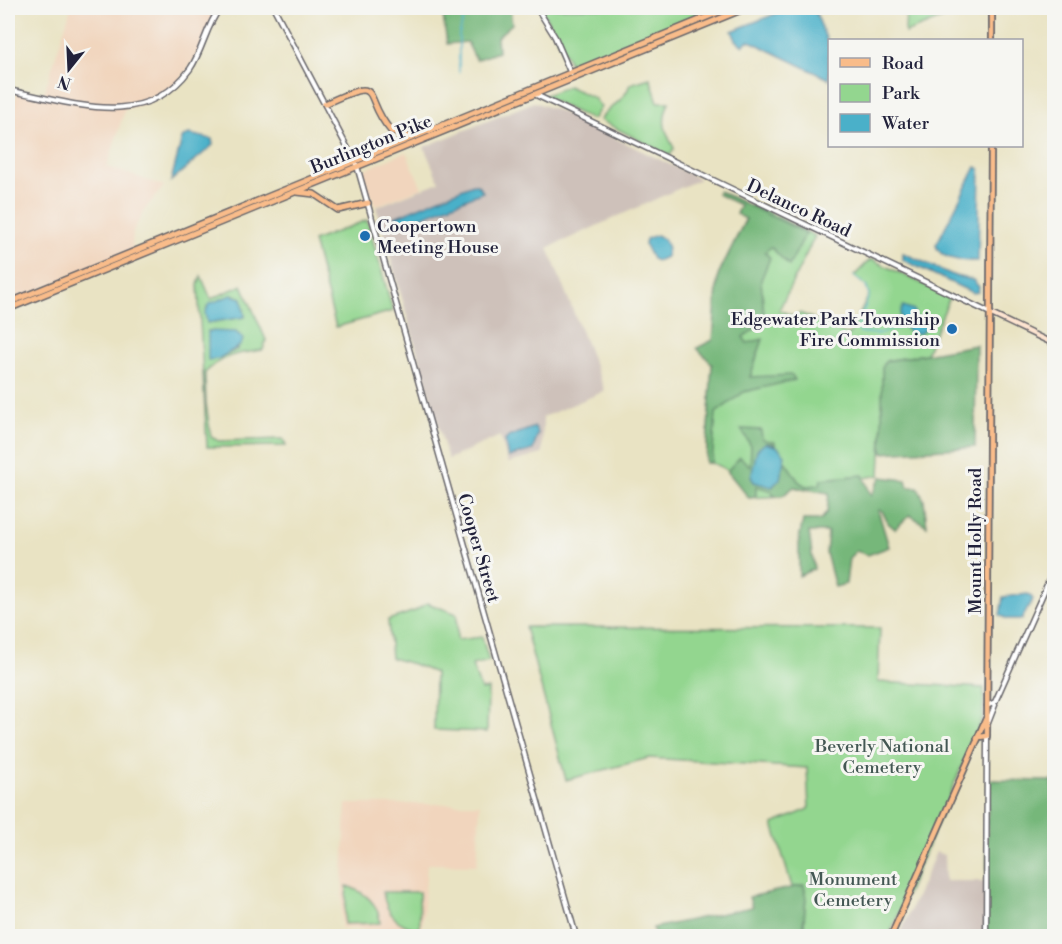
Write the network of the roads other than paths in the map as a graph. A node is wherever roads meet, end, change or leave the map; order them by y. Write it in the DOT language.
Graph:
graph roads {
  1 [pos="220,8"];
  2 [pos="274,8"];
  3 [pos="537,8"];
  4 [pos="729,8"];
  5 [pos="746,8"];
  6 [pos="992,8"];
  7 [pos="992,39"];
  8 [pos="571,75"];
  9 [pos="8,90"];
  10 [pos="534,94"];
  11 [pos="325,104"];
  12 [pos="412,138"];
  13 [pos="991,147"];
  14 [pos="356,163"];
  15 [pos="292,192"];
  16 [pos="368,202"];
  17 [pos="8,303"];
  18 [pos="8,309"];
  19 [pos="991,314"];
  20 [pos="1054,344"];
  21 [pos="1054,569"];
  22 [pos="996,702"];
  23 [pos="987,706"];
  24 [pos="988,714"];
  25 [pos="987,724"];
  26 [pos="987,736"];
  27 [pos="976,742"];
  28 [pos="576,936"];
  29 [pos="891,936"];
  30 [pos="986,936"];
  1 -- 9 [label="street"];
  2 -- 11 [label="street, Cooper Street"];
  3 -- 8 [label="street"];
  4 -- 8 [label="highway, Burlington Pike"];
  5 -- 8 [label="highway, Burlington Pike"];
  6 -- 7 [label="main road"];
  8 -- 10 [label="highway, Burlington Pike"];
  8 -- 12 [label="highway, Burlington Pike"];
  10 -- 14 [label="highway, Burlington Pike"];
  10 -- 19 [label="street, Delanco Road"];
  11 -- 12 [label="highway"];
  11 -- 14 [label="street, Cooper Street"];
  12 -- 14 [label="highway, Burlington Pike"];
  13 -- 19 [label="main road, Mount Holly Road"];
  14 -- 15 [label="highway, Burlington Pike"];
  14 -- 16 [label="street, Cooper Street"];
  14 -- 17 [label="highway, Burlington Pike"];
  15 -- 16 [label="highway"];
  15 -- 18 [label="highway, Burlington Pike"];
  16 -- 28 [label="street, Cooper Street"];
  19 -- 20 [label="main road, Delanco Road"];
  19 -- 23 [label="main road, Mount Holly Road"];
  21 -- 22 [label="street"];
  22 -- 23 [label="street"];
  22 -- 25 [label="street"];
  23 -- 24 [label="main road, Mount Holly Road"];
  24 -- 25 [label="main road, Mount Holly Road"];
  24 -- 27 [label="main road"];
  25 -- 26 [label="main road, Mount Holly Road"];
  26 -- 27 [label="main road"];
  26 -- 30 [label="street, Mount Holly Road"];
  27 -- 29 [label="main road"];
}
